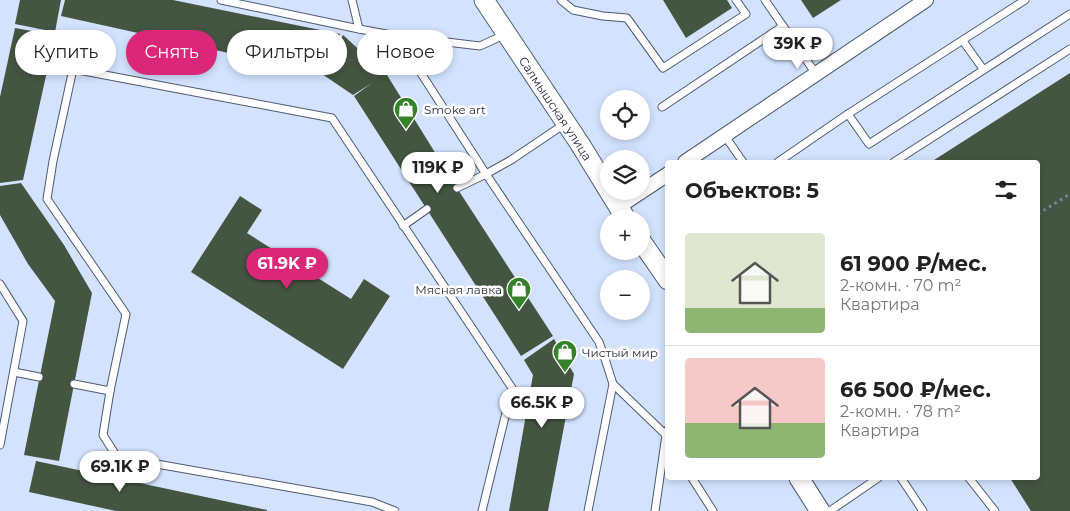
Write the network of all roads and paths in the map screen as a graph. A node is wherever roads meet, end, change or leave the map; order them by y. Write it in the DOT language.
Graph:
graph roads {
  1 [pos="221,0"];
  2 [pos="352,0"];
  3 [pos="484,0"];
  4 [pos="561,0"];
  5 [pos="736,0"];
  6 [pos="765,0"];
  7 [pos="926,0"];
  8 [pos="1025,0"];
  9 [pos="1070,14"];
  10 [pos="783,26"];
  11 [pos="359,29"];
  12 [pos="364,30"];
  13 [pos="506,34"];
  14 [pos="963,41"];
  15 [pos="453,43"];
  16 [pos="1070,49"];
  17 [pos="983,69"];
  18 [pos="816,74"];
  19 [pos="422,75"];
  20 [pos="662,107"];
  21 [pos="848,114"];
  22 [pos="566,122"];
  23 [pos="725,136"];
  24 [pos="688,160"];
  25 [pos="742,160"];
  26 [pos="781,160"];
  27 [pos="897,160"];
  28 [pos="486,174"];
  29 [pos="665,177"];
  30 [pos="457,188"];
  31 [pos="1070,194"];
  32 [pos="427,209"];
  33 [pos="620,210"];
  34 [pos="626,210"];
  35 [pos="1040,213"];
  36 [pos="403,226"];
  37 [pos="650,254"];
  38 [pos="665,276"];
  39 [pos="0,284"];
  40 [pos="14,372"];
  41 [pos="39,377"];
  42 [pos="74,384"];
  43 [pos="613,384"];
  44 [pos="110,391"];
  45 [pos="665,432"];
  46 [pos="0,445"];
  47 [pos="665,447"];
  48 [pos="693,480"];
  49 [pos="799,480"];
  50 [pos="875,480"];
  51 [pos="902,480"];
  52 [pos="971,480"];
  53 [pos="372,502"];
  54 [pos="370,511"];
  55 [pos="395,511"];
  56 [pos="482,511"];
  57 [pos="588,511"];
  58 [pos="655,511"];
  59 [pos="713,511"];
  60 [pos="820,511"];
  61 [pos="830,511"];
  62 [pos="924,511"];
  63 [pos="995,511"];
  1 -- 11 [label="lane"];
  2 -- 11 [label="lane"];
  3 -- 13 [label="main road, Салмышская улица"];
  4 -- 5 [label="lane"];
  6 -- 10 [label="lane"];
  7 -- 18 [label="street"];
  8 -- 14 [label="lane"];
  9 -- 17 [label="lane"];
  10 -- 18 [label="lane"];
  10 -- 20 [label="lane"];
  11 -- 12 [label="lane"];
  13 -- 15 [label="lane"];
  13 -- 22 [label="main road, Салмышская улица"];
  14 -- 17 [label="lane"];
  14 -- 21 [label="lane"];
  16 -- 27 [label="lane"];
  17 -- 21 [label="lane"];
  18 -- 23 [label="street"];
  19 -- 28 [label="lane"];
  21 -- 26 [label="lane"];
  22 -- 28 [label="lane"];
  22 -- 33 [label="main road, Салмышская улица"];
  23 -- 24 [label="street"];
  23 -- 25 [label="lane"];
  28 -- 30 [label="lane"];
  28 -- 43 [label="lane"];
  29 -- 34 [label="street"];
  31 -- 35 [label="path"];
  32 -- 36 [label="lane"];
  36 -- 44 [label="lane"];
  36 -- 56 [label="lane"];
  37 -- 38 [label="main road"];
  39 -- 40 [label="lane"];
  40 -- 41 [label="lane"];
  40 -- 46 [label="lane"];
  42 -- 44 [label="lane"];
  43 -- 45 [label="lane"];
  43 -- 57 [label="lane"];
  44 -- 53 [label="lane"];
  47 -- 58 [label="lane"];
  48 -- 59 [label="lane"];
  49 -- 60 [label="main road"];
  50 -- 61 [label="lane"];
  51 -- 62 [label="lane"];
  52 -- 63 [label="lane"];
  53 -- 54 [label="lane"];
  53 -- 55 [label="lane"];
}
